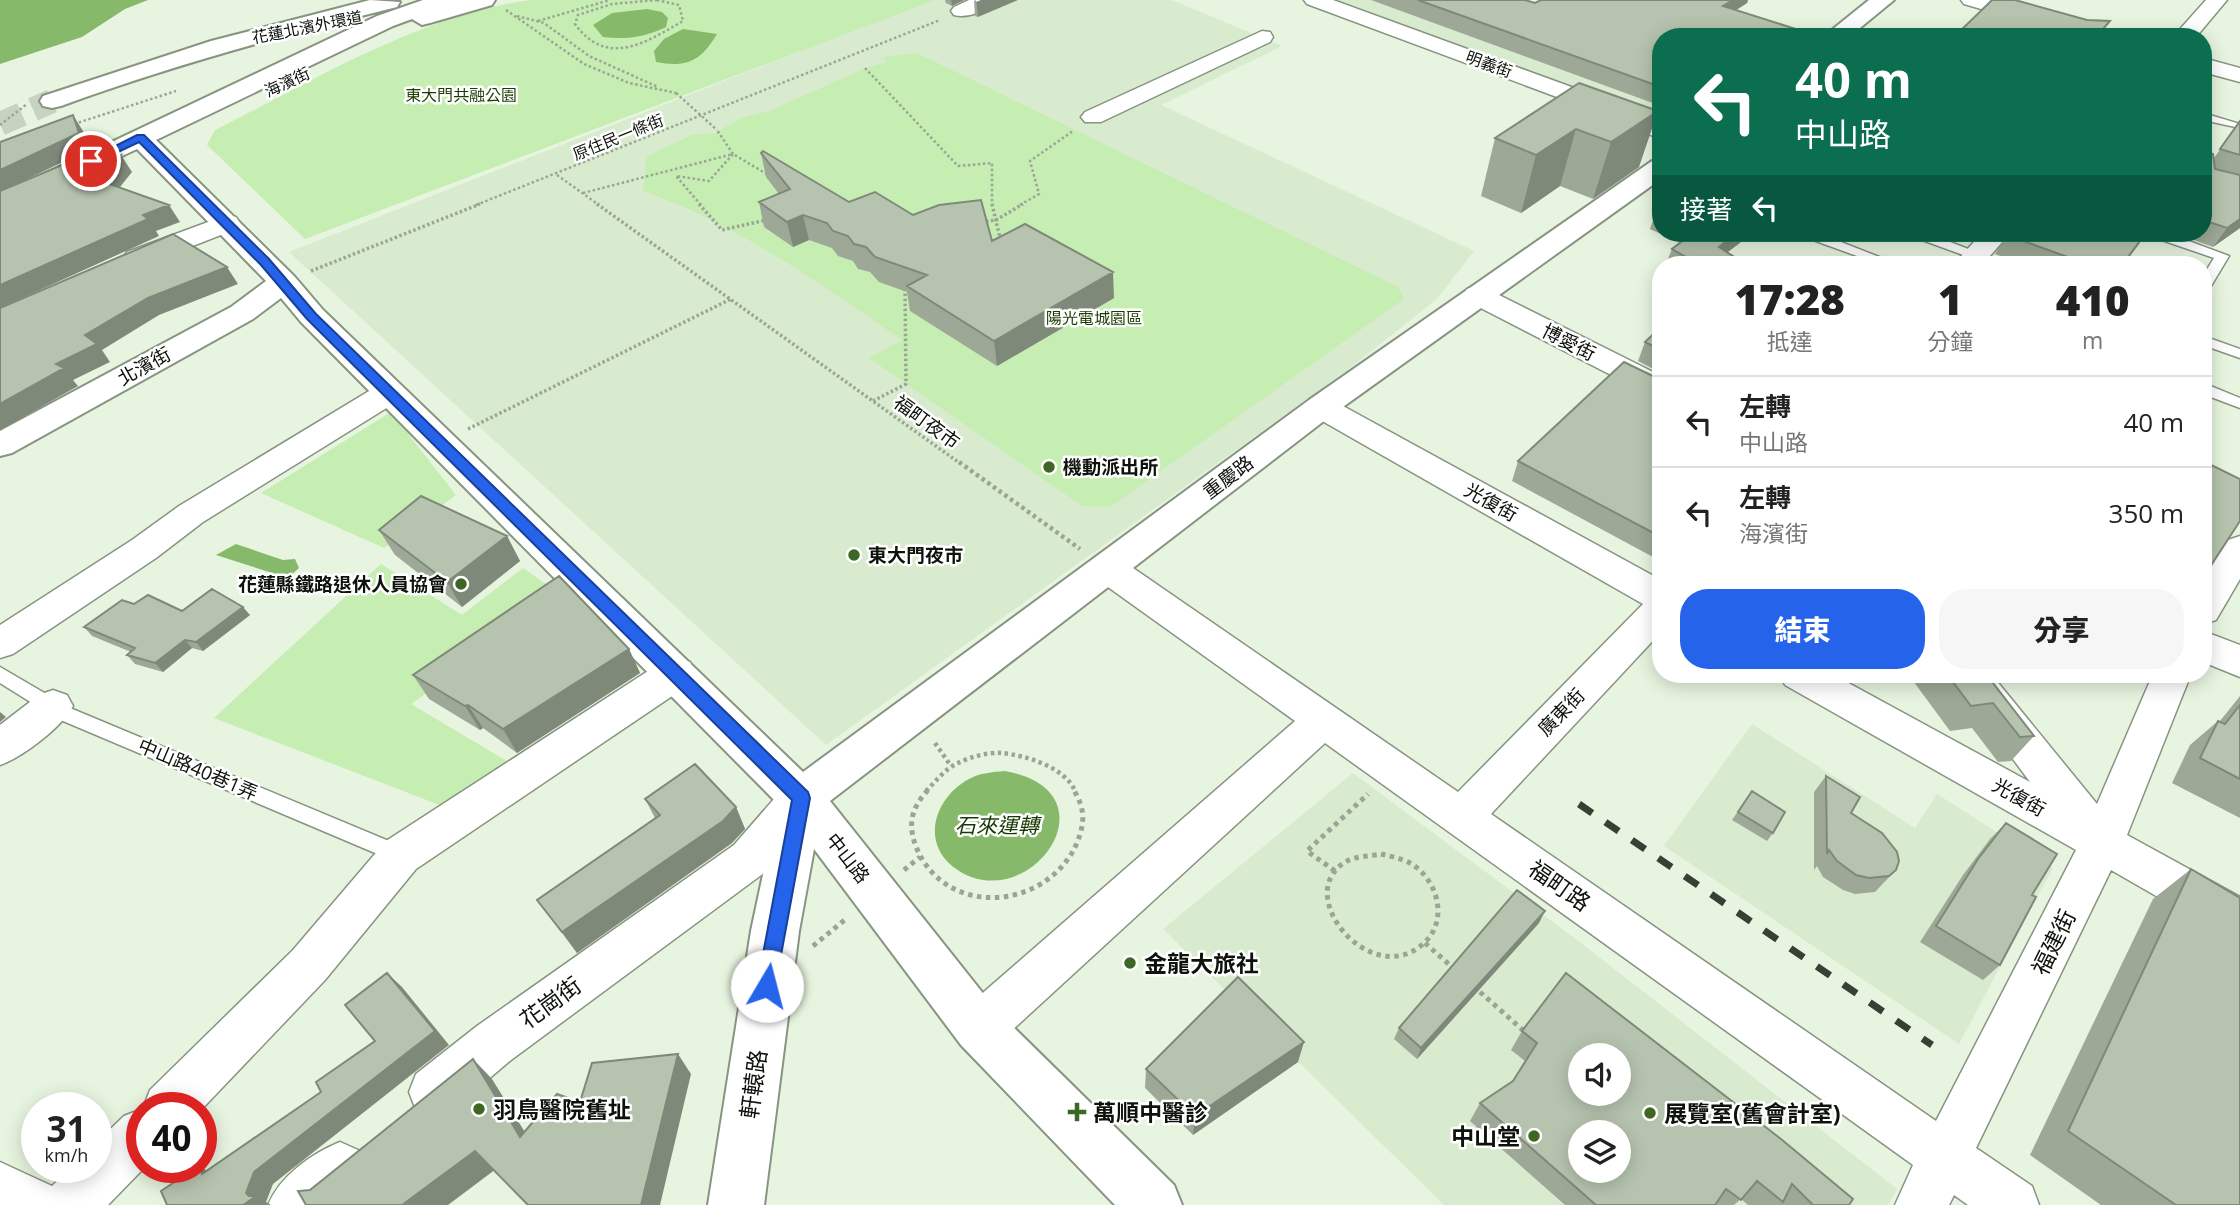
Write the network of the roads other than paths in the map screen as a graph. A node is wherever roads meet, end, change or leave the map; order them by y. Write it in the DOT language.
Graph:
graph roads {
  1 [pos="484,0"];
  2 [pos="987,0"];
  3 [pos="1314,0"];
  4 [pos="1883,0"];
  5 [pos="1971,0"];
  6 [pos="2217,0"];
  7 [pos="436,8"];
  8 [pos="961,11"];
  9 [pos="386,17"];
  10 [pos="1846,28"];
  11 [pos="2069,28"];
  12 [pos="2191,28"];
  13 [pos="1262,37"];
  14 [pos="2212,67"];
  15 [pos="2240,75"];
  16 [pos="52,101"];
  17 [pos="1093,117"];
  18 [pos="2212,119"];
  19 [pos="2236,126"];
  20 [pos="1652,128"];
  21 [pos="140,138"];
  22 [pos="1652,176"];
  23 [pos="0,205"];
  24 [pos="227,223"];
  25 [pos="1831,242"];
  26 [pos="1937,242"];
  27 [pos="2181,242"];
  28 [pos="1869,256"];
  29 [pos="1969,256"];
  30 [pos="113,270"];
  31 [pos="2212,273"];
  32 [pos="284,282"];
  33 [pos="1477,295"];
  34 [pos="2212,343"];
  35 [pos="2240,354"];
  36 [pos="1652,383"];
  37 [pos="390,392"];
  38 [pos="2212,392"];
  39 [pos="2240,403"];
  40 [pos="1321,407"];
  41 [pos="0,445"];
  42 [pos="2240,549"];
  43 [pos="1107,568"];
  44 [pos="1652,592"];
  45 [pos="2212,595"];
  46 [pos="1652,617"];
  47 [pos="0,644"];
  48 [pos="2212,649"];
  49 [pos="2240,662"];
  50 [pos="676,673"];
  51 [pos="0,674"];
  52 [pos="1815,683"];
  53 [pos="1976,683"];
  54 [pos="2168,683"];
  55 [pos="53,706"];
  56 [pos="1323,721"];
  57 [pos="0,748"];
  58 [pos="801,798"];
  59 [pos="1462,816"];
  60 [pos="2102,843"];
  61 [pos="401,855"];
  62 [pos="2240,920"];
  63 [pos="979,1028"];
  64 [pos="184,1092"];
  65 [pos="126,1150"];
  66 [pos="1947,1157"];
  67 [pos="0,1188"];
  68 [pos="34,1205"];
  69 [pos="71,1205"];
  70 [pos="295,1205"];
  71 [pos="736,1205"];
  72 [pos="1154,1205"];
  73 [pos="1921,1205"];
  74 [pos="2013,1205"];
  1 -- 7 [label="street"];
  2 -- 8 [label="street"];
  3 -- 20 [label="street, 明義街"];
  4 -- 10 [label="street"];
  5 -- 11 [label="street"];
  6 -- 12 [label="street"];
  7 -- 9 [label="street, 花蓮北濱外環道"];
  7 -- 21 [label="street, 海濱街"];
  9 -- 16 [label="street, 花蓮北濱外環道"];
  9 -- 21 [label="street, 海濱街"];
  13 -- 17 [label="street"];
  14 -- 15 [label="street"];
  18 -- 19 [label="lane"];
  21 -- 23 [label="street, 海濱街"];
  21 -- 24 [label="street, 中山路"];
  22 -- 33 [label="street, 重慶路"];
  24 -- 30 [label="street"];
  24 -- 32 [label="street, 中山路"];
  25 -- 28 [label="lane"];
  26 -- 29 [label="lane"];
  27 -- 31 [label="lane"];
  32 -- 37 [label="street, 中山路"];
  32 -- 41 [label="street, 北濱街"];
  33 -- 36 [label="street, 博愛街"];
  33 -- 40 [label="street, 重慶路"];
  34 -- 35 [label="lane"];
  37 -- 47 [label="street"];
  37 -- 50 [label="street, 中山路"];
  38 -- 39 [label="lane"];
  40 -- 43 [label="street, 重慶路"];
  40 -- 44 [label="street, 光復街"];
  42 -- 45 [label="street"];
  43 -- 56 [label="street, 福町路"];
  43 -- 58 [label="street, 重慶路"];
  46 -- 59 [label="street, 廣東街"];
  48 -- 49 [label="street"];
  50 -- 58 [label="street, 中山路"];
  50 -- 61 [label="street"];
  51 -- 55 [label="lane, 中山路40巷1弄"];
  52 -- 60 [label="street, 光復街"];
  53 -- 60 [label="street"];
  54 -- 60 [label="street, 福建街"];
  55 -- 57 [label="street"];
  55 -- 61 [label="lane, 中山路40巷1弄"];
  56 -- 59 [label="street, 福町路"];
  56 -- 63 [label="street"];
  58 -- 63 [label="street, 中山路"];
  58 -- 70 [label="street, 花崗街"];
  58 -- 71 [label="street, 軒轅路"];
  59 -- 66 [label="street, 福町路"];
  60 -- 62 [label="street, 光復街"];
  60 -- 66 [label="street, 福建街"];
  61 -- 64 [label="street"];
  63 -- 72 [label="street, 中山路"];
  65 -- 69 [label="street"];
  66 -- 73 [label="street, 福建街"];
  66 -- 74 [label="street, 福町路"];
  67 -- 68 [label="street"];
}
